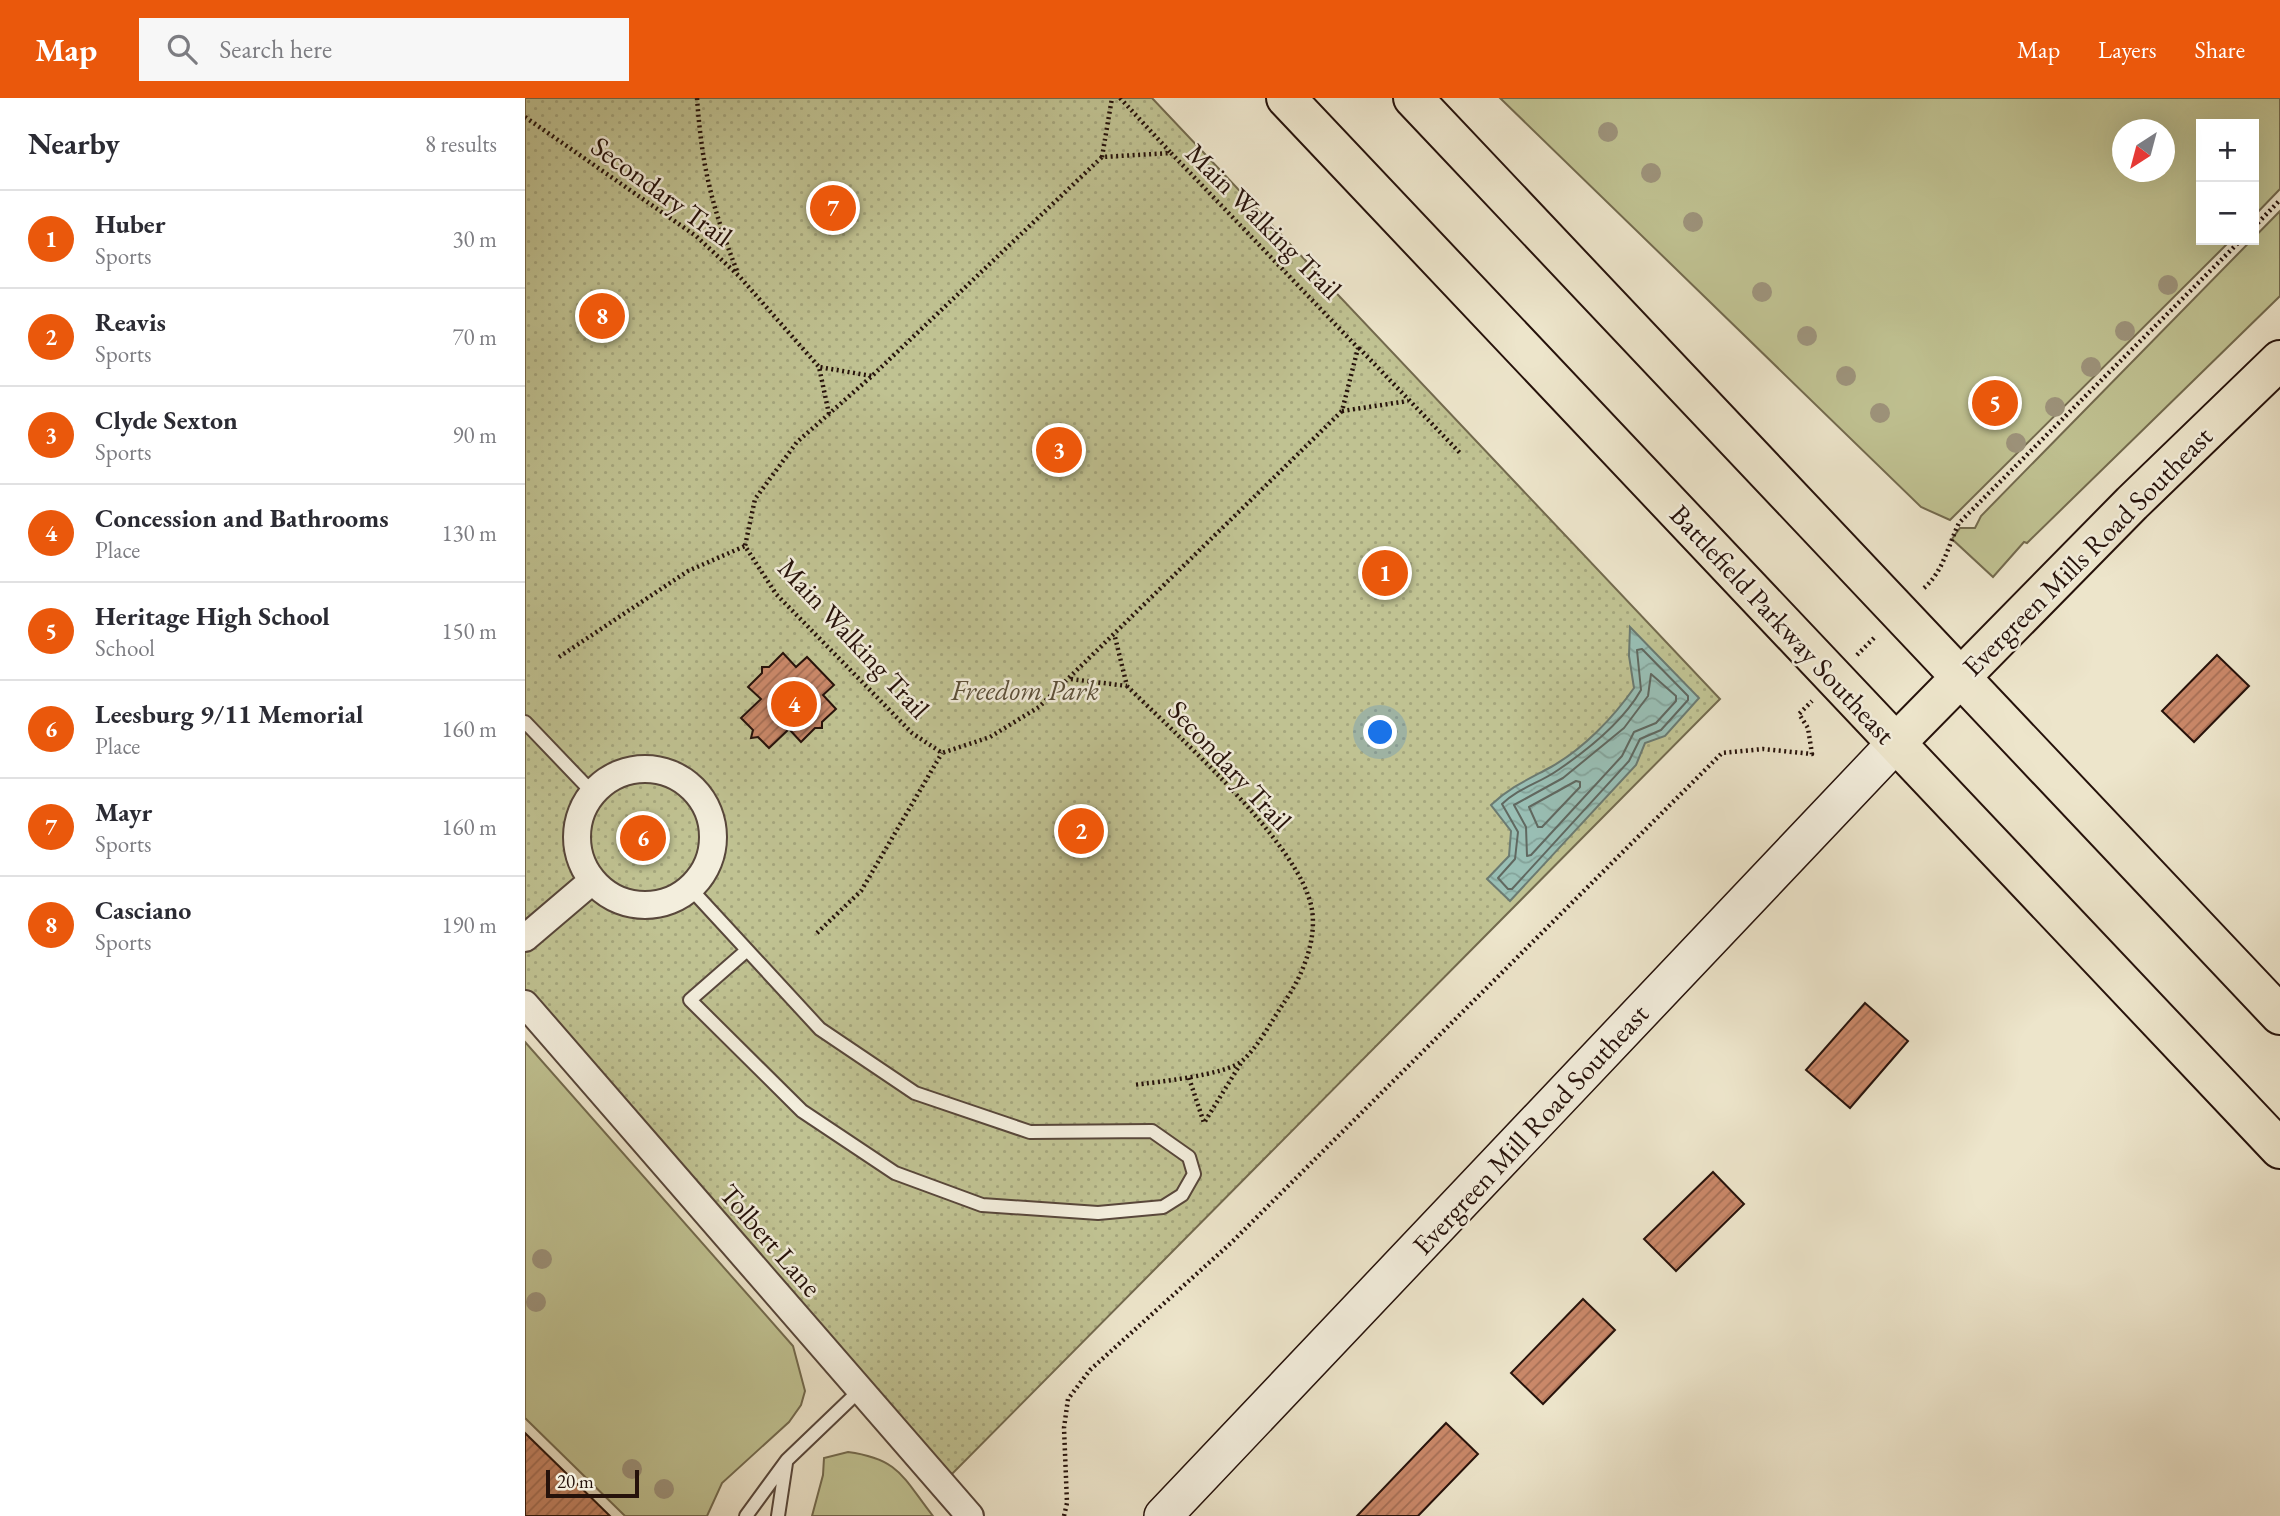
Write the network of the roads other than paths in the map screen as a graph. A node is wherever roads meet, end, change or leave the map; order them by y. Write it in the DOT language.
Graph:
graph roads {
  1 [pos="1286,98"];
  2 [pos="1413,98"];
  3 [pos="2280,360"];
  4 [pos="1961,677"];
  5 [pos="525,722"];
  6 [pos="1896,743"];
  7 [pos="592,792"];
  8 [pos="592,881"];
  9 [pos="690,888"];
  10 [pos="525,938"];
  11 [pos="746,951"];
  12 [pos="525,1004"];
  13 [pos="2280,1015"];
  14 [pos="2280,1149"];
  15 [pos="860,1390"];
  16 [pos="787,1460"];
  17 [pos="746,1516"];
  18 [pos="778,1516"];
  19 [pos="970,1516"];
  20 [pos="1163,1516"];
  1 -- 6 [label="main road, Battlefield Parkway Southeast"];
  2 -- 4 [label="main road"];
  3 -- 4 [label="main road, Evergreen Mills Road Southeast"];
  4 -- 6 [label="main road, Evergreen Mills Road Southeast"];
  4 -- 13 [label="main road"];
  5 -- 7 [label="lane"];
  6 -- 14 [label="main road, Battlefield Parkway Southeast"];
  6 -- 20 [label="main road, Evergreen Mill Road Southeast"];
  7 -- 8 [label="street"];
  7 -- 9 [label="street"];
  8 -- 9 [label="street"];
  8 -- 10 [label="street"];
  9 -- 11 [label="lane"];
  11 -- 11 [label="lane"];
  12 -- 15 [label="street, Tolbert Lane"];
  15 -- 16 [label="lane"];
  15 -- 19 [label="street, Tolbert Lane"];
  16 -- 17 [label="lane"];
  16 -- 18 [label="lane"];
}
